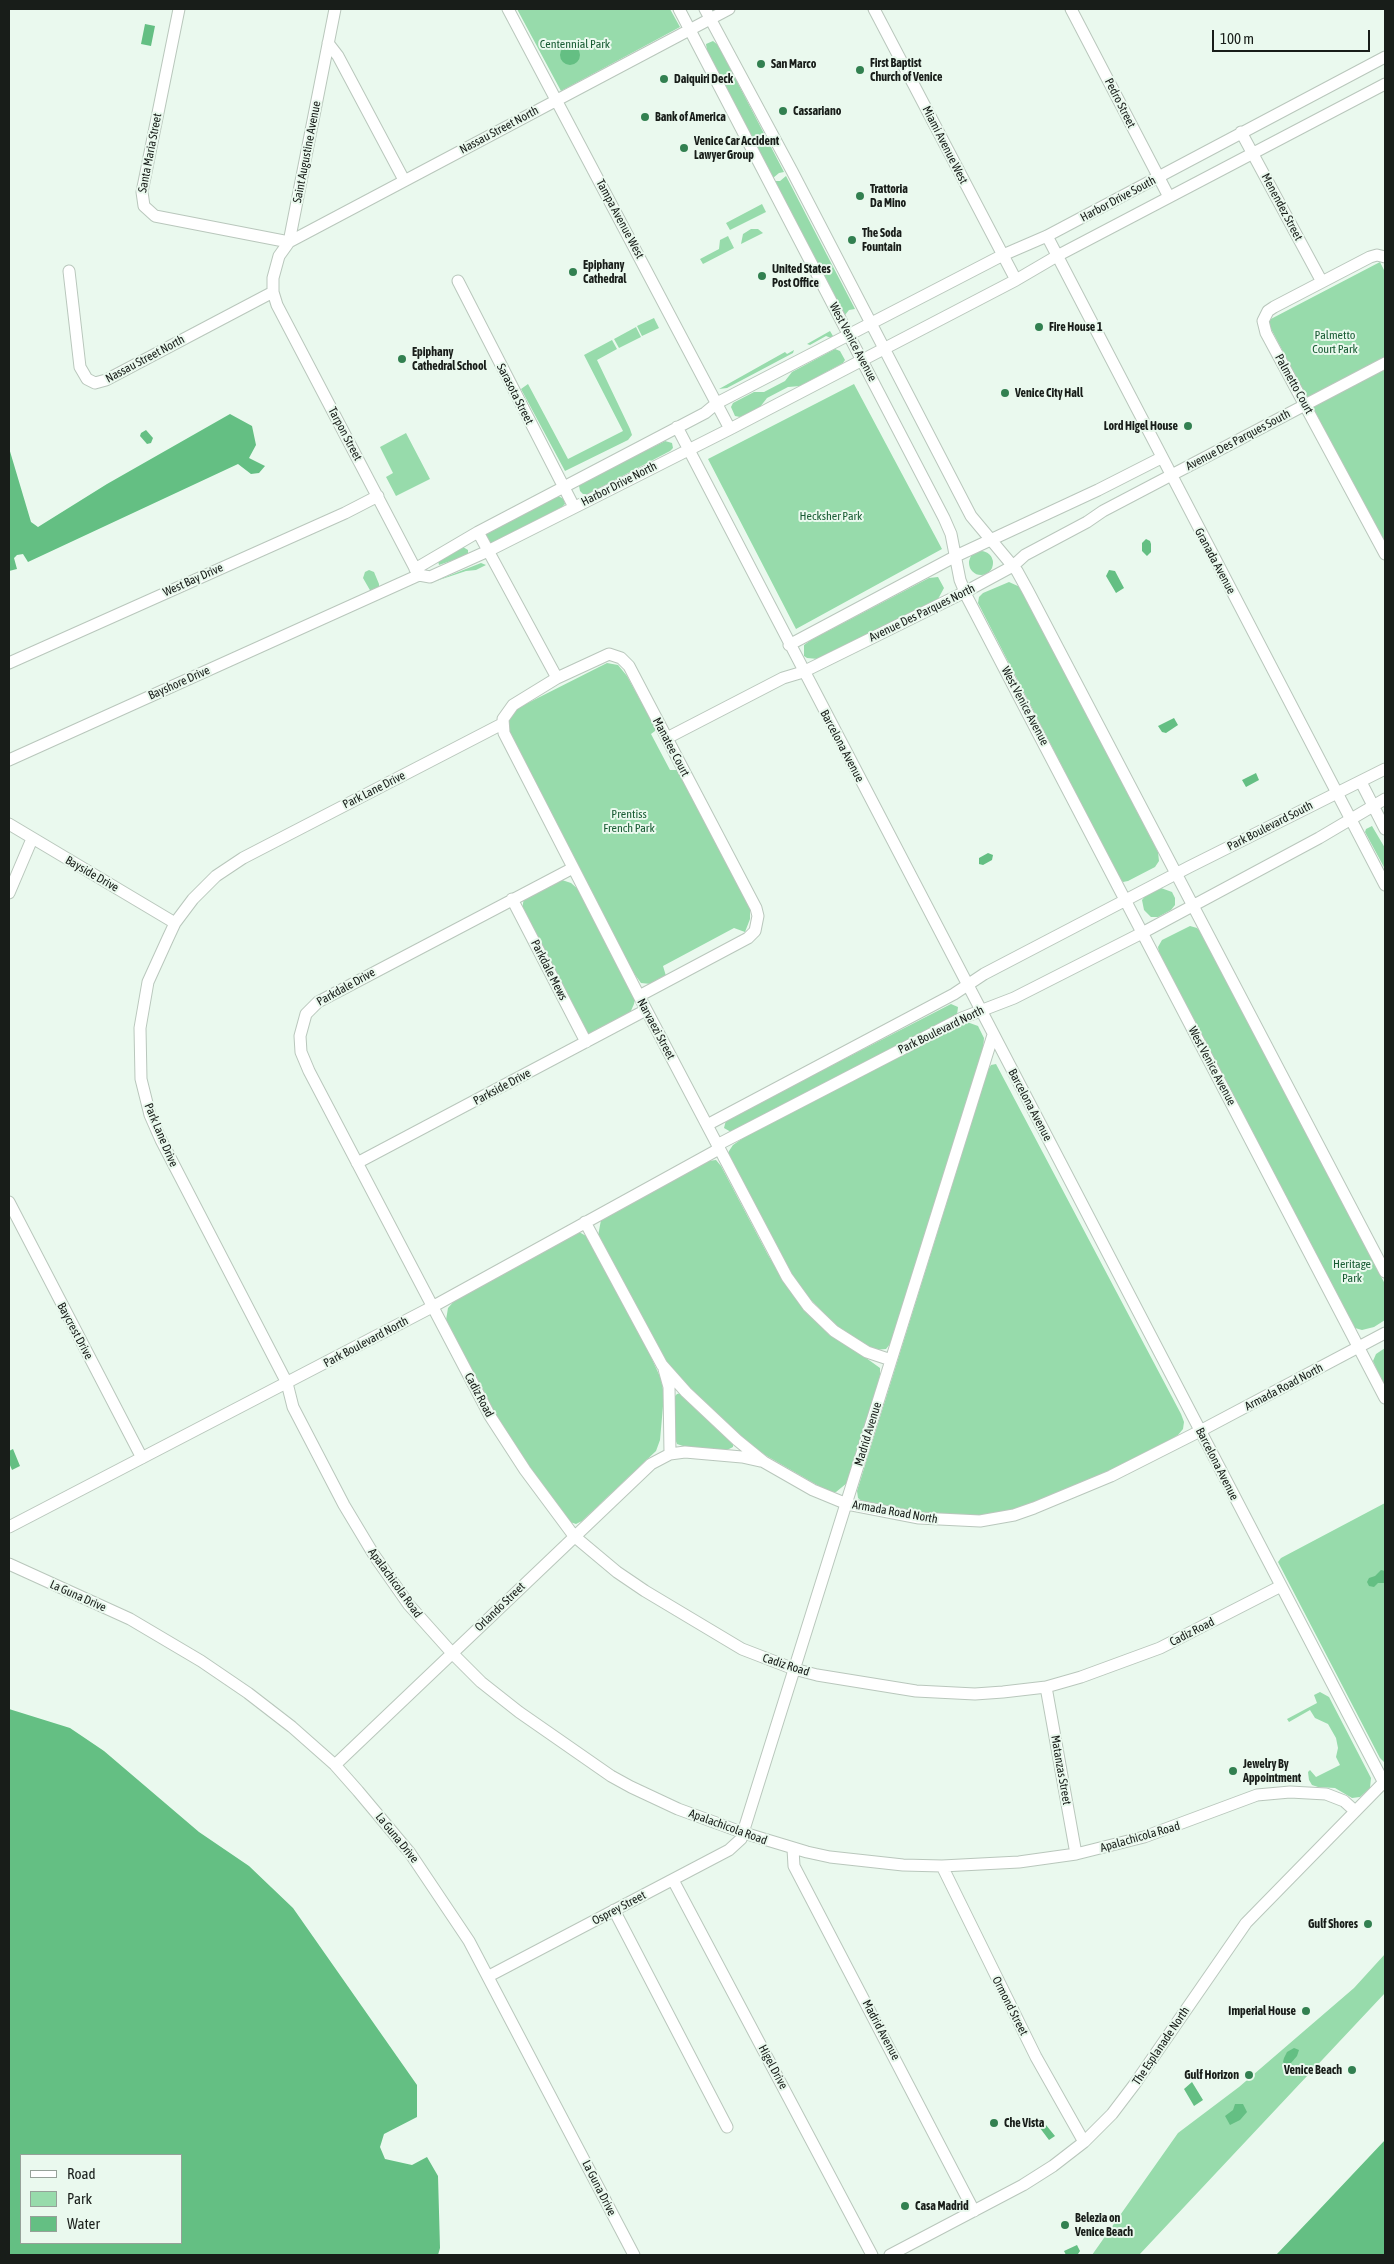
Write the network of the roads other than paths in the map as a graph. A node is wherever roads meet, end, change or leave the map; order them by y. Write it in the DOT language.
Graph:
graph roads {
  1 [pos="178,9"];
  2 [pos="335,9"];
  3 [pos="508,9"];
  4 [pos="680,9"];
  5 [pos="728,9"];
  6 [pos="874,9"];
  7 [pos="1071,9"];
  8 [pos="707,14"];
  9 [pos="690,29"];
  10 [pos="328,43"];
  11 [pos="1385,57"];
  12 [pos="1385,84"];
  13 [pos="557,99"];
  14 [pos="1241,132"];
  15 [pos="1253,153"];
  16 [pos="1158,178"];
  17 [pos="404,180"];
  18 [pos="1169,197"];
  19 [pos="1046,236"];
  20 [pos="289,242"];
  21 [pos="1003,255"];
  22 [pos="1057,256"];
  23 [pos="1385,257"];
  24 [pos="69,271"];
  25 [pos="1016,280"];
  26 [pos="458,281"];
  27 [pos="1322,282"];
  28 [pos="272,292"];
  29 [pos="871,324"];
  30 [pos="849,335"];
  31 [pos="884,349"];
  32 [pos="862,360"];
  33 [pos="1385,363"];
  34 [pos="717,403"];
  35 [pos="1306,404"];
  36 [pos="677,427"];
  37 [pos="730,429"];
  38 [pos="688,449"];
  39 [pos="1161,458"];
  40 [pos="1170,475"];
  41 [pos="563,487"];
  42 [pos="378,496"];
  43 [pos="574,507"];
  44 [pos="478,532"];
  45 [pos="990,539"];
  46 [pos="488,551"];
  47 [pos="1385,554"];
  48 [pos="956,556"];
  49 [pos="1013,566"];
  50 [pos="417,572"];
  51 [pos="965,592"];
  52 [pos="350,607"];
  53 [pos="789,645"];
  54 [pos="9,663"];
  55 [pos="803,672"];
  56 [pos="557,678"];
  57 [pos="502,724"];
  58 [pos="667,738"];
  59 [pos="9,760"];
  60 [pos="1385,769"];
  61 [pos="1361,782"];
  62 [pos="1336,792"];
  63 [pos="1385,799"];
  64 [pos="1373,805"];
  65 [pos="1351,820"];
  66 [pos="9,824"];
  67 [pos="1385,829"];
  68 [pos="32,839"];
  69 [pos="573,868"];
  70 [pos="1176,874"];
  71 [pos="1384,879"];
  72 [pos="1156,884"];
  73 [pos="9,893"];
  74 [pos="512,898"];
  75 [pos="1126,900"];
  76 [pos="1193,906"];
  77 [pos="175,923"];
  78 [pos="1142,933"];
  79 [pos="968,985"];
  80 [pos="639,996"];
  81 [pos="646,1010"];
  82 [pos="981,1010"];
  83 [pos="993,1035"];
  84 [pos="586,1042"];
  85 [pos="707,1125"];
  86 [pos="718,1147"];
  87 [pos="357,1163"];
  88 [pos="9,1202"];
  89 [pos="585,1222"];
  90 [pos="1385,1272"];
  91 [pos="432,1307"];
  92 [pos="1385,1333"];
  93 [pos="1359,1347"];
  94 [pos="891,1360"];
  95 [pos="662,1365"];
  96 [pos="287,1383"];
  97 [pos="1385,1398"];
  98 [pos="1200,1431"];
  99 [pos="670,1454"];
  100 [pos="142,1458"];
  101 [pos="764,1462"];
  102 [pos="847,1504"];
  103 [pos="9,1526"];
  104 [pos="574,1536"];
  105 [pos="9,1564"];
  106 [pos="1281,1586"];
  107 [pos="452,1653"];
  108 [pos="794,1669"];
  109 [pos="1046,1686"];
  110 [pos="334,1766"];
  111 [pos="1384,1782"];
  112 [pos="1355,1811"];
  113 [pos="744,1833"];
  114 [pos="793,1849"];
  115 [pos="1076,1854"];
  116 [pos="942,1866"];
  117 [pos="673,1880"];
  118 [pos="614,1910"];
  119 [pos="489,1976"];
  120 [pos="727,2127"];
  121 [pos="1084,2142"];
  122 [pos="974,2211"];
  123 [pos="634,2255"];
  124 [pos="872,2255"];
  125 [pos="890,2255"];
  1 -- 20 [label="street, Santa Maria Street"];
  2 -- 10 [label="street, Saint Augustine Avenue"];
  3 -- 13 [label="street, Tampa Avenue West"];
  4 -- 9 [label="street, West Venice Avenue"];
  5 -- 8 [label="street, Nassau Street North"];
  6 -- 21 [label="street, Miami Avenue West"];
  7 -- 16 [label="street, Pedro Street"];
  8 -- 9 [label="street, Nassau Street North"];
  8 -- 29 [label="street, West Venice Avenue"];
  9 -- 13 [label="street, Nassau Street North"];
  9 -- 30 [label="street, West Venice Avenue"];
  10 -- 17 [label="street"];
  10 -- 20 [label="street, Saint Augustine Avenue"];
  11 -- 14 [label="street, Harbor Drive South"];
  12 -- 15 [label="street, Harbor Drive South"];
  13 -- 17 [label="street, Nassau Street North"];
  13 -- 34 [label="street, Tampa Avenue West"];
  14 -- 15 [label="street, Menendez Street"];
  14 -- 16 [label="street, Harbor Drive South"];
  15 -- 18 [label="street, Harbor Drive South"];
  15 -- 27 [label="street, Menendez Street"];
  16 -- 18 [label="street, Pedro Street"];
  16 -- 19 [label="street, Harbor Drive South"];
  17 -- 20 [label="street, Nassau Street North"];
  18 -- 22 [label="street, Harbor Drive South"];
  19 -- 21 [label="street, Harbor Drive South"];
  19 -- 22 [label="street, Granada Avenue"];
  20 -- 28 [label="street, Saint Augustine Avenue"];
  21 -- 25 [label="street, Miami Avenue West"];
  21 -- 29 [label="street, Harbor Drive South"];
  22 -- 25 [label="street, Harbor Drive South"];
  22 -- 39 [label="street, Granada Avenue"];
  23 -- 27 [label="street, Palmetto Court"];
  24 -- 28 [label="street, Nassau Street North"];
  25 -- 31 [label="street, Harbor Drive South"];
  26 -- 41 [label="street, Sarasota Street"];
  27 -- 35 [label="street, Palmetto Court"];
  28 -- 42 [label="street, Tarpon Street"];
  29 -- 30 [label="street, Harbor Drive South"];
  29 -- 31 [label="street, West Venice Avenue"];
  30 -- 32 [label="street, West Venice Avenue"];
  30 -- 34 [label="street, Harbor Drive North"];
  31 -- 32 [label="street, Harbor Drive North"];
  31 -- 45 [label="street, West Venice Avenue"];
  32 -- 37 [label="street, Harbor Drive North"];
  32 -- 48 [label="street, West Venice Avenue"];
  33 -- 35 [label="street, Avenue Des Parques South"];
  34 -- 36 [label="street, Harbor Drive North"];
  34 -- 37 [label="street, Tampa Avenue West"];
  35 -- 40 [label="street, Avenue Des Parques South"];
  35 -- 47 [label="street, Palmetto Court"];
  36 -- 38 [label="street, Barcelona Avenue"];
  36 -- 41 [label="street, Harbor Drive North"];
  37 -- 38 [label="street, Harbor Drive North"];
  38 -- 43 [label="street, Harbor Drive North"];
  38 -- 53 [label="street, Barcelona Avenue"];
  39 -- 40 [label="street, Granada Avenue"];
  39 -- 45 [label="street"];
  40 -- 49 [label="street, Avenue Des Parques North"];
  40 -- 62 [label="street, Granada Avenue"];
  41 -- 43 [label="street, Sarasota Street"];
  41 -- 44 [label="street, Harbor Drive North"];
  42 -- 50 [label="street, Tarpon Street"];
  42 -- 54 [label="street, West Bay Drive"];
  43 -- 46 [label="street, Harbor Drive North"];
  44 -- 46 [label="street"];
  44 -- 50 [label="street, Harbor Drive North"];
  45 -- 48 [label="street"];
  45 -- 49 [label="street, West Venice Avenue"];
  46 -- 50 [label="street, Harbor Drive North"];
  46 -- 56 [label="street"];
  48 -- 51 [label="street, West Venice Avenue"];
  48 -- 53 [label="street"];
  49 -- 51 [label="street, Avenue Des Parques North"];
  49 -- 70 [label="street, West Venice Avenue"];
  50 -- 52 [label="street, Harbor Drive North"];
  51 -- 55 [label="street, Avenue Des Parques North"];
  51 -- 75 [label="street, West Venice Avenue"];
  52 -- 59 [label="street, Bayshore Drive"];
  53 -- 55 [label="street, Barcelona Avenue"];
  55 -- 58 [label="street, Avenue Des Parques North"];
  55 -- 79 [label="street, Barcelona Avenue"];
  56 -- 57 [label="street"];
  56 -- 58 [label="street, Manatee Court"];
  57 -- 69 [label="street, Narvaezi Street"];
  57 -- 77 [label="street, Park Lane Drive"];
  58 -- 80 [label="street, Manatee Court"];
  60 -- 61 [label="street, Park Boulevard South"];
  61 -- 62 [label="street, Park Boulevard South"];
  61 -- 64 [label="street"];
  62 -- 65 [label="street, Granada Avenue"];
  62 -- 70 [label="street, Park Boulevard South"];
  63 -- 64 [label="street"];
  64 -- 65 [label="street"];
  64 -- 67 [label="street"];
  65 -- 71 [label="street, Granada Avenue"];
  65 -- 76 [label="street"];
  66 -- 68 [label="street, Bayside Drive"];
  68 -- 73 [label="street"];
  68 -- 77 [label="street, Bayside Drive"];
  69 -- 74 [label="street, Parkdale Drive"];
  69 -- 80 [label="street, Narvaezi Street"];
  70 -- 72 [label="street, Park Boulevard South"];
  70 -- 76 [label="street, West Venice Avenue"];
  72 -- 75 [label="street, Park Boulevard North"];
  74 -- 84 [label="street, Parkdale Mews"];
  74 -- 87 [label="street, Parkdale Drive"];
  75 -- 78 [label="street, West Venice Avenue"];
  75 -- 79 [label="street, Park Boulevard North"];
  76 -- 78 [label="street, Park Boulevard North"];
  76 -- 90 [label="street, West Venice Avenue"];
  77 -- 96 [label="street, Park Lane Drive"];
  78 -- 82 [label="street, Park Boulevard North"];
  78 -- 93 [label="street, West Venice Avenue"];
  79 -- 82 [label="street, Barcelona Avenue"];
  79 -- 85 [label="street, Park Boulevard North"];
  80 -- 81 [label="street, Narvaezi Street"];
  81 -- 84 [label="street, Parkside Drive"];
  81 -- 85 [label="street, Narvaezi Street"];
  82 -- 83 [label="street, Barcelona Avenue"];
  82 -- 86 [label="street, Park Boulevard North"];
  83 -- 94 [label="street, Madrid Avenue"];
  83 -- 98 [label="street, Barcelona Avenue"];
  84 -- 87 [label="street, Parkside Drive"];
  85 -- 86 [label="street, Narvaezi Street"];
  86 -- 89 [label="street, Park Boulevard North"];
  86 -- 94 [label="street, Narvaezi Street"];
  87 -- 91 [label="street, Parkdale Drive"];
  88 -- 100 [label="street, Baycrest Drive"];
  89 -- 91 [label="street, Park Boulevard North"];
  89 -- 95 [label="street, Armada Road North"];
  91 -- 96 [label="street, Park Boulevard North"];
  91 -- 104 [label="street, Cadiz Road"];
  92 -- 93 [label="street, Armada Road North"];
  93 -- 97 [label="street, West Venice Avenue"];
  93 -- 98 [label="street, Armada Road North"];
  94 -- 102 [label="street, Madrid Avenue"];
  95 -- 99 [label="street"];
  95 -- 101 [label="street, Armada Road North"];
  96 -- 100 [label="street, Park Boulevard North"];
  96 -- 107 [label="street, Apalachicola Road"];
  98 -- 102 [label="street, Armada Road North"];
  98 -- 106 [label="street, Barcelona Avenue"];
  99 -- 101 [label="street, Orlando Street"];
  99 -- 104 [label="street, Orlando Street"];
  100 -- 103 [label="street, Park Boulevard North"];
  101 -- 102 [label="street, Armada Road North"];
  102 -- 108 [label="street, Madrid Avenue"];
  104 -- 107 [label="street, Orlando Street"];
  104 -- 108 [label="street, Cadiz Road"];
  105 -- 110 [label="street, La Guna Drive"];
  106 -- 109 [label="street, Cadiz Road"];
  106 -- 111 [label="street, Barcelona Avenue"];
  107 -- 110 [label="street, Orlando Street"];
  107 -- 113 [label="street, Apalachicola Road"];
  108 -- 109 [label="street, Cadiz Road"];
  108 -- 113 [label="street, Madrid Avenue"];
  109 -- 115 [label="street, Matanzas Street"];
  110 -- 119 [label="street, La Guna Drive"];
  111 -- 112 [label="street, The Esplanade North"];
  112 -- 115 [label="street, Apalachicola Road"];
  112 -- 121 [label="street, The Esplanade North"];
  113 -- 114 [label="street, Apalachicola Road"];
  113 -- 117 [label="street, Osprey Street"];
  114 -- 116 [label="street, Apalachicola Road"];
  114 -- 122 [label="street, Madrid Avenue"];
  115 -- 116 [label="street, Apalachicola Road"];
  116 -- 121 [label="street, Ormond Street"];
  117 -- 118 [label="street, Osprey Street"];
  117 -- 124 [label="street, Higel Drive"];
  118 -- 119 [label="street, Osprey Street"];
  118 -- 120 [label="street"];
  119 -- 123 [label="street, La Guna Drive"];
  121 -- 122 [label="street, The Esplanade North"];
  122 -- 125 [label="street, The Esplanade North"];
}
